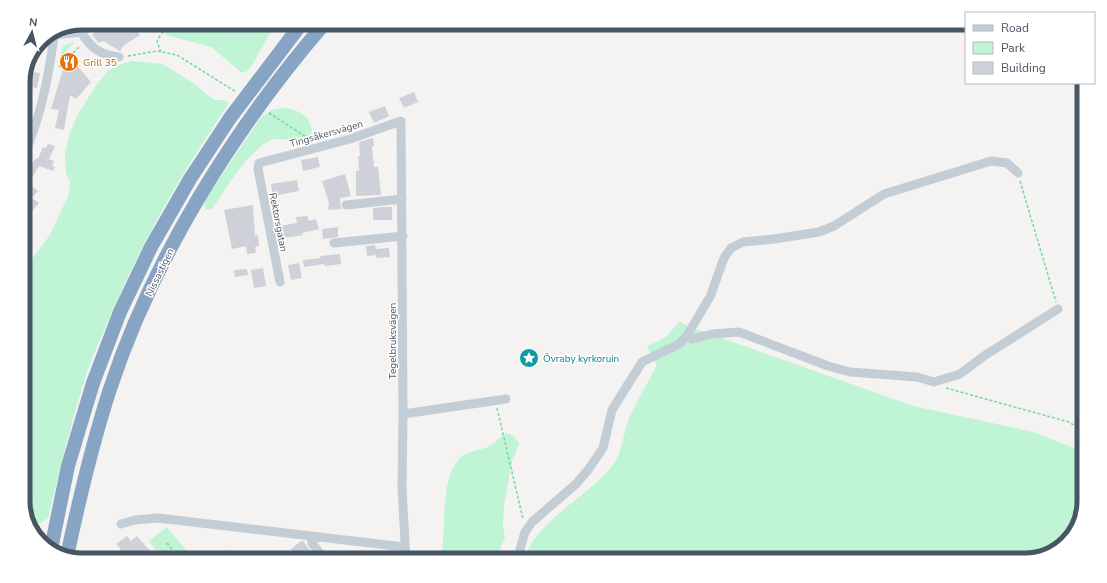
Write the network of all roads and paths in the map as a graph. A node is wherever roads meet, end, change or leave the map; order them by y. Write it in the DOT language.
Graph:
graph roads {
  1 [pos="84,30"];
  2 [pos="167,30"];
  3 [pos="297,30"];
  4 [pos="319,30"];
  5 [pos="81,32"];
  6 [pos="62,34"];
  7 [pos="53,39"];
  8 [pos="161,52"];
  9 [pos="119,57"];
  10 [pos="238,94"];
  11 [pos="266,112"];
  12 [pos="401,121"];
  13 [pos="30,141"];
  14 [pos="318,147"];
  15 [pos="258,166"];
  16 [pos="1018,173"];
  17 [pos="402,199"];
  18 [pos="346,206"];
  19 [pos="403,236"];
  20 [pos="334,243"];
  21 [pos="280,282"];
  22 [pos="1058,309"];
  23 [pos="686,337"];
  24 [pos="934,382"];
  25 [pos="506,400"];
  26 [pos="496,401"];
  27 [pos="403,414"];
  28 [pos="1077,427"];
  29 [pos="121,524"];
  30 [pos="526,531"];
  31 [pos="311,536"];
  32 [pos="52,543"];
  33 [pos="166,543"];
  34 [pos="404,547"];
  35 [pos="68,551"];
  36 [pos="174,553"];
  37 [pos="320,553"];
  38 [pos="405,553"];
  39 [pos="519,553"];
  1 -- 5 [label="street"];
  2 -- 8 [label="path"];
  3 -- 32 [label="highway, Nissastigen"];
  4 -- 35 [label="highway, Nissastigen"];
  5 -- 6 [label="street"];
  5 -- 9 [label="street"];
  7 -- 13 [label="street"];
  8 -- 9 [label="path"];
  8 -- 10 [label="path"];
  11 -- 14 [label="path"];
  12 -- 14 [label="street, Tingsåkersvägen"];
  12 -- 17 [label="street, Tegelbruksvägen"];
  14 -- 15 [label="street, Tingsåkersvägen"];
  15 -- 21 [label="street, Rektorsgatan"];
  16 -- 22 [label="path"];
  16 -- 23 [label="street"];
  17 -- 18 [label="street"];
  17 -- 19 [label="street, Tegelbruksvägen"];
  19 -- 20 [label="street"];
  19 -- 27 [label="street, Tegelbruksvägen"];
  22 -- 24 [label="street"];
  23 -- 24 [label="street"];
  23 -- 30 [label="street"];
  24 -- 28 [label="path"];
  25 -- 26 [label="street"];
  26 -- 27 [label="street"];
  26 -- 30 [label="path"];
  27 -- 34 [label="street, Tegelbruksvägen"];
  29 -- 31 [label="street"];
  30 -- 39 [label="street"];
  31 -- 34 [label="street"];
  31 -- 37 [label="street"];
  33 -- 36 [label="path"];
  34 -- 38 [label="street, Tegelbruksvägen"];
}
